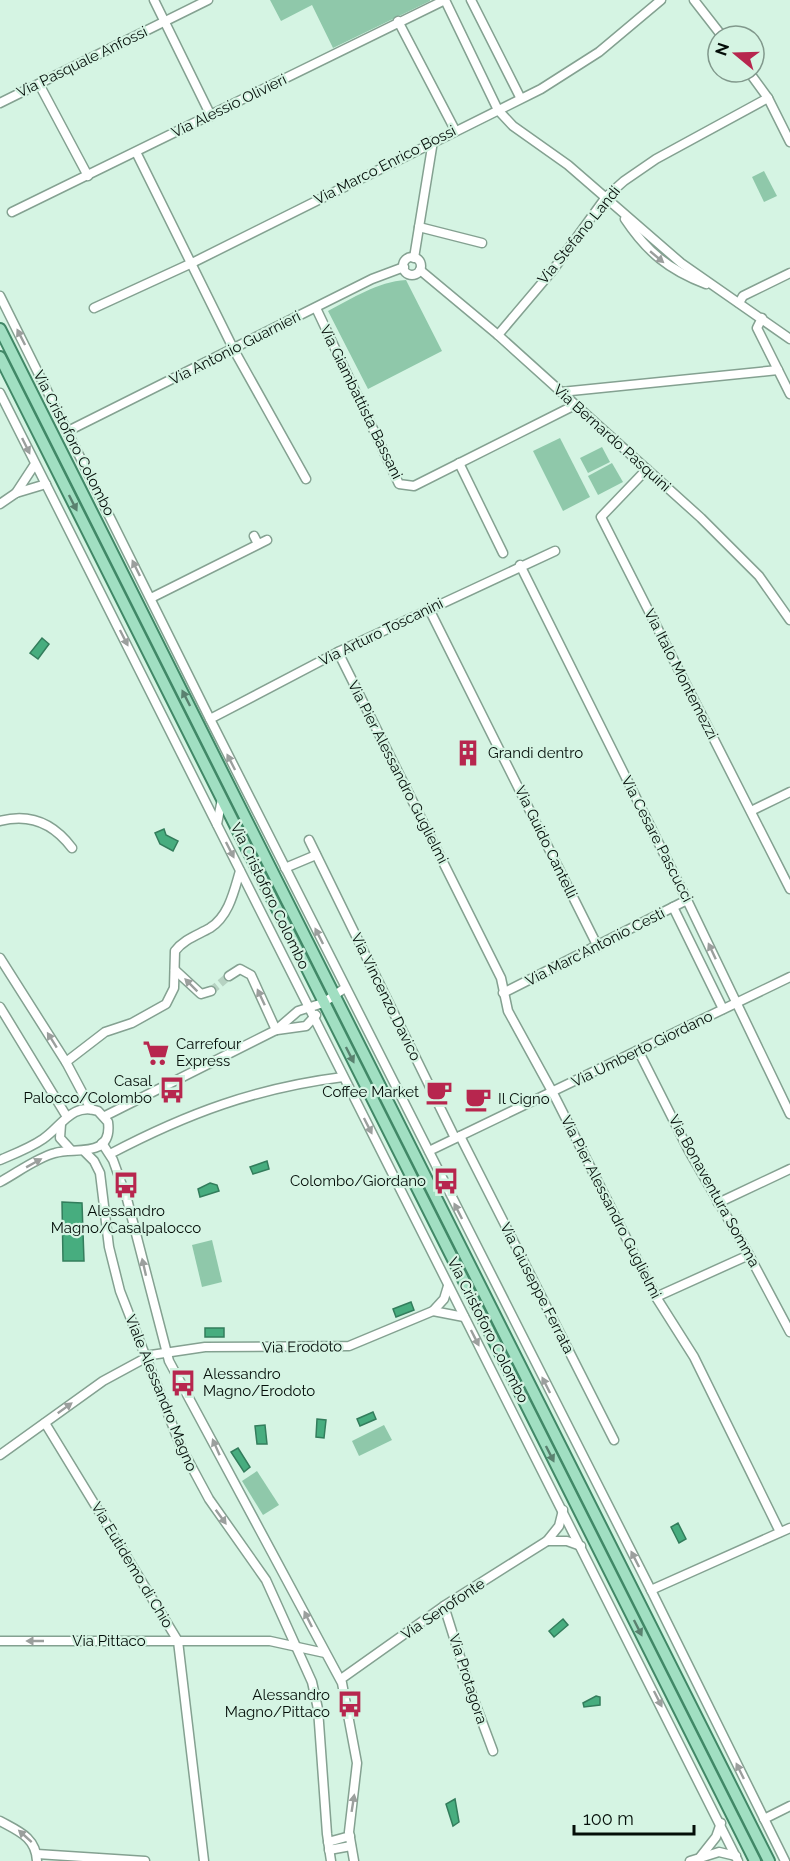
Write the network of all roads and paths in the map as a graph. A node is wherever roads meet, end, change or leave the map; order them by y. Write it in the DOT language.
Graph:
graph roads {
  1 [pos="154,0"];
  2 [pos="208,0"];
  3 [pos="445,0"];
  4 [pos="471,0"];
  5 [pos="661,0"];
  6 [pos="694,0"];
  7 [pos="165,21"];
  8 [pos="398,21"];
  9 [pos="713,24"];
  10 [pos="39,84"];
  11 [pos="758,84"];
  12 [pos="520,97"];
  13 [pos="768,98"];
  14 [pos="0,103"];
  15 [pos="498,110"];
  16 [pos="211,116"];
  17 [pos="455,130"];
  18 [pos="433,141"];
  19 [pos="790,142"];
  20 [pos="136,152"];
  21 [pos="88,176"];
  22 [pos="606,197"];
  23 [pos="12,212"];
  24 [pos="419,227"];
  25 [pos="482,243"];
  26 [pos="414,258"];
  27 [pos="192,263"];
  28 [pos="404,267"];
  29 [pos="420,270"];
  30 [pos="790,273"];
  31 [pos="0,296"];
  32 [pos="739,303"];
  33 [pos="94,308"];
  34 [pos="316,308"];
  35 [pos="762,318"];
  36 [pos="0,329"];
  37 [pos="498,335"];
  38 [pos="790,339"];
  39 [pos="234,350"];
  40 [pos="0,357"];
  41 [pos="778,370"];
  42 [pos="561,392"];
  43 [pos="0,393"];
  44 [pos="790,394"];
  45 [pos="575,405"];
  46 [pos="68,431"];
  47 [pos="459,463"];
  48 [pos="35,464"];
  49 [pos="647,469"];
  50 [pos="306,479"];
  51 [pos="46,484"];
  52 [pos="16,494"];
  53 [pos="0,504"];
  54 [pos="267,540"];
  55 [pos="555,551"];
  56 [pos="503,553"];
  57 [pos="520,565"];
  58 [pos="151,598"];
  59 [pos="429,609"];
  60 [pos="790,620"];
  61 [pos="339,652"];
  62 [pos="210,719"];
  63 [pos="790,792"];
  64 [pos="222,799"];
  65 [pos="751,811"];
  66 [pos="0,821"];
  67 [pos="217,824"];
  68 [pos="309,840"];
  69 [pos="72,848"];
  70 [pos="316,855"];
  71 [pos="285,868"];
  72 [pos="240,871"];
  73 [pos="790,889"];
  74 [pos="687,900"];
  75 [pos="673,907"];
  76 [pos="598,946"];
  77 [pos="0,958"];
  78 [pos="174,970"];
  79 [pos="229,976"];
  80 [pos="790,977"];
  81 [pos="345,988"];
  82 [pos="211,992"];
  83 [pos="503,993"];
  84 [pos="334,994"];
  85 [pos="323,1003"];
  86 [pos="736,1003"];
  87 [pos="0,1007"];
  88 [pos="309,1007"];
  89 [pos="723,1009"];
  90 [pos="314,1018"];
  91 [pos="276,1030"];
  92 [pos="638,1050"];
  93 [pos="66,1062"];
  94 [pos="343,1077"];
  95 [pos="553,1093"];
  96 [pos="91,1109"];
  97 [pos="790,1114"];
  98 [pos="105,1116"];
  99 [pos="64,1120"];
  100 [pos="458,1137"];
  101 [pos="102,1143"];
  102 [pos="71,1150"];
  103 [pos="429,1151"];
  104 [pos="85,1152"];
  105 [pos="111,1154"];
  106 [pos="0,1160"];
  107 [pos="790,1168"];
  108 [pos="437,1170"];
  109 [pos="0,1182"];
  110 [pos="433,1193"];
  111 [pos="718,1203"];
  112 [pos="749,1255"];
  113 [pos="448,1286"];
  114 [pos="656,1297"];
  115 [pos="433,1311"];
  116 [pos="464,1317"];
  117 [pos="790,1332"];
  118 [pos="165,1351"];
  119 [pos="146,1357"];
  120 [pos="45,1423"];
  121 [pos="614,1440"];
  122 [pos="0,1455"];
  123 [pos="562,1510"];
  124 [pos="790,1528"];
  125 [pos="780,1532"];
  126 [pos="547,1541"];
  127 [pos="581,1546"];
  128 [pos="651,1590"];
  129 [pos="444,1606"];
  130 [pos="0,1641"];
  131 [pos="178,1641"];
  132 [pos="296,1647"];
  133 [pos="325,1653"];
  134 [pos="341,1679"];
  135 [pos="493,1751"];
  136 [pos="790,1806"];
  137 [pos="764,1819"];
  138 [pos="0,1821"];
  139 [pos="721,1823"];
  140 [pos="350,1836"];
  141 [pos="351,1845"];
  142 [pos="328,1846"];
  143 [pos="701,1856"];
  144 [pos="37,1857"];
  145 [pos="737,1859"];
  146 [pos="145,1861"];
  147 [pos="204,1861"];
  148 [pos="331,1861"];
  149 [pos="354,1861"];
  150 [pos="690,1861"];
  151 [pos="755,1861"];
  152 [pos="768,1861"];
  153 [pos="785,1861"];
  1 -- 7 [label="street"];
  2 -- 7 [label="street, Via Pasquale Anfossi"];
  3 -- 8 [label="street, Via Alessio Olivieri"];
  3 -- 15 [label="street"];
  4 -- 12 [label="street"];
  5 -- 12 [label="street, Via Marco Enrico Bossi"];
  6 -- 9 [label="street"];
  7 -- 10 [label="street, Via Pasquale Anfossi"];
  7 -- 16 [label="street"];
  8 -- 16 [label="street, Via Alessio Olivieri"];
  8 -- 17 [label="street"];
  10 -- 14 [label="street, Via Pasquale Anfossi"];
  10 -- 21 [label="street"];
  11 -- 13 [label="street"];
  12 -- 15 [label="street, Via Marco Enrico Bossi"];
  13 -- 19 [label="street"];
  13 -- 22 [label="street, Via Stefano Landi"];
  15 -- 17 [label="street, Via Marco Enrico Bossi"];
  15 -- 22 [label="street"];
  16 -- 20 [label="street, Via Alessio Olivieri"];
  17 -- 18 [label="street, Via Marco Enrico Bossi"];
  18 -- 24 [label="street"];
  18 -- 27 [label="street, Via Marco Enrico Bossi"];
  20 -- 21 [label="street, Via Alessio Olivieri"];
  20 -- 27 [label="street"];
  21 -- 23 [label="street, Via Alessio Olivieri"];
  22 -- 32 [label="street"];
  22 -- 37 [label="street, Via Stefano Landi"];
  24 -- 25 [label="street"];
  24 -- 26 [label="street"];
  26 -- 28 [label="street"];
  26 -- 29 [label="street"];
  27 -- 33 [label="street, Via Marco Enrico Bossi"];
  27 -- 39 [label="street"];
  28 -- 29 [label="street"];
  28 -- 34 [label="street, Via Antonio Guarnieri"];
  29 -- 37 [label="street, Via Bernardo Pasquini"];
  30 -- 32 [label="street"];
  46 -- 31 [label="street, Via Cristoforo Colombo, one-way"];
  32 -- 35 [label="street"];
  34 -- 39 [label="street, Via Antonio Guarnieri"];
  34 -- 47 [label="street, Via Giambattista Bassani"];
  35 -- 38 [label="street"];
  35 -- 41 [label="street"];
  84 -- 36 [label="main road, Via Cristoforo Colombo, one-way"];
  37 -- 42 [label="street, Via Bernardo Pasquini"];
  39 -- 46 [label="street, Via Antonio Guarnieri"];
  39 -- 50 [label="street"];
  40 -- 64 [label="main road, Via Cristoforo Colombo, one-way"];
  41 -- 42 [label="street"];
  41 -- 44 [label="street"];
  42 -- 45 [label="street, Via Bernardo Pasquini"];
  43 -- 48 [label="street, Via Cristoforo Colombo, one-way"];
  45 -- 47 [label="street, Via Giambattista Bassani"];
  45 -- 49 [label="street, Via Bernardo Pasquini"];
  58 -- 46 [label="street, Via Cristoforo Colombo, one-way"];
  47 -- 56 [label="street"];
  48 -- 51 [label="street, Via Cristoforo Colombo"];
  48 -- 52 [label="street"];
  49 -- 60 [label="street, Via Bernardo Pasquini"];
  49 -- 65 [label="street, Via Italo Montemezzi"];
  51 -- 52 [label="street"];
  51 -- 67 [label="street, Via Cristoforo Colombo, one-way"];
  52 -- 53 [label="street"];
  54 -- 58 [label="street"];
  55 -- 57 [label="street, Via Arturo Toscanini"];
  57 -- 59 [label="street, Via Arturo Toscanini"];
  57 -- 74 [label="street, Via Cesare Pascucci"];
  58 -- 62 [label="street, Via Cristoforo Colombo"];
  59 -- 61 [label="street, Via Arturo Toscanini"];
  59 -- 76 [label="street, Via Guido Cantelli"];
  61 -- 62 [label="street, Via Arturo Toscanini"];
  61 -- 83 [label="street, Via Pier Alessandro Guglielmi"];
  71 -- 62 [label="street, Via Cristoforo Colombo, one-way"];
  63 -- 65 [label="street"];
  64 -- 67 [label="street, Via Cristoforo Colombo"];
  64 -- 85 [label="main road, Via Cristoforo Colombo"];
  65 -- 73 [label="street, Via Italo Montemezzi"];
  66 -- 69 [label="street"];
  67 -- 72 [label="street, Via Cristoforo Colombo, one-way"];
  68 -- 70 [label="street, Via Vincenzo Davico"];
  70 -- 71 [label="street"];
  70 -- 100 [label="street, Via Vincenzo Davico"];
  81 -- 71 [label="street, Via Cristoforo Colombo, one-way"];
  72 -- 78 [label="street"];
  72 -- 88 [label="street, Via Cristoforo Colombo"];
  74 -- 75 [label="street, Via Marc'Antonio Cesti"];
  86 -- 74 [label="street, Via Cesare Pascucci, one-way"];
  75 -- 76 [label="street, Via Marc'Antonio Cesti"];
  75 -- 89 [label="street, Via Cesare Pascucci"];
  76 -- 83 [label="street, Via Marc'Antonio Cesti"];
  93 -- 77 [label="street, one-way"];
  82 -- 78 [label="street, one-way"];
  78 -- 93 [label="street"];
  91 -- 79 [label="street, one-way"];
  80 -- 86 [label="street, Via Umberto Giordano"];
  81 -- 84 [label="street"];
  81 -- 103 [label="street, Via Cristoforo Colombo"];
  83 -- 95 [label="street, Via Pier Alessandro Guglielmi"];
  84 -- 85 [label="street"];
  84 -- 110 [label="main road, Via Cristoforo Colombo"];
  85 -- 88 [label="street"];
  85 -- 90 [label="street"];
  85 -- 151 [label="main road, Via Cristoforo Colombo, one-way"];
  86 -- 89 [label="street, Via Umberto Giordano"];
  86 -- 97 [label="street, Via Cesare Pascucci"];
  87 -- 99 [label="street"];
  88 -- 90 [label="street, Via Cristoforo Colombo"];
  88 -- 91 [label="street"];
  89 -- 92 [label="street, Via Umberto Giordano"];
  90 -- 91 [label="street"];
  90 -- 94 [label="street, Via Cristoforo Colombo"];
  91 -- 98 [label="street"];
  92 -- 95 [label="street, Via Umberto Giordano"];
  92 -- 111 [label="street, Via Bonaventura Somma"];
  93 -- 96 [label="street"];
  94 -- 105 [label="street"];
  94 -- 113 [label="street, Via Cristoforo Colombo, one-way"];
  95 -- 100 [label="street, Via Umberto Giordano"];
  95 -- 114 [label="street, Via Pier Alessandro Guglielmi"];
  96 -- 98 [label="street"];
  96 -- 99 [label="street"];
  98 -- 101 [label="street"];
  99 -- 102 [label="street"];
  99 -- 106 [label="street"];
  100 -- 103 [label="street, Via Umberto Giordano"];
  100 -- 121 [label="street, Via Giuseppe Ferrata"];
  101 -- 104 [label="street"];
  101 -- 105 [label="street, Viale Alessandro Magno"];
  102 -- 104 [label="street"];
  109 -- 102 [label="street, one-way"];
  103 -- 108 [label="street, Via Cristoforo Colombo"];
  104 -- 119 [label="street, Viale Alessandro Magno"];
  118 -- 105 [label="street, Viale Alessandro Magno, one-way"];
  107 -- 111 [label="street"];
  108 -- 110 [label="street"];
  128 -- 108 [label="street, Via Cristoforo Colombo, one-way"];
  110 -- 152 [label="main road, Via Cristoforo Colombo"];
  111 -- 112 [label="street, Via Bonaventura Somma"];
  112 -- 114 [label="street"];
  112 -- 117 [label="street, Via Bonaventura Somma"];
  113 -- 115 [label="street"];
  113 -- 116 [label="street, Via Cristoforo Colombo"];
  114 -- 125 [label="street, Via Pier Alessandro Guglielmi"];
  115 -- 116 [label="street"];
  115 -- 118 [label="street, Via Erodoto"];
  116 -- 123 [label="street, Via Cristoforo Colombo, one-way"];
  118 -- 119 [label="street, Via Erodoto"];
  133 -- 118 [label="street, Viale Alessandro Magno, one-way"];
  120 -- 119 [label="street, one-way"];
  119 -- 132 [label="street, Viale Alessandro Magno, one-way"];
  120 -- 122 [label="street"];
  120 -- 131 [label="street, Via Eutidemo di Chio"];
  123 -- 126 [label="street"];
  123 -- 127 [label="street, Via Cristoforo Colombo"];
  124 -- 125 [label="street"];
  125 -- 128 [label="street"];
  126 -- 127 [label="street"];
  126 -- 129 [label="street, Via Senofonte"];
  127 -- 139 [label="street, Via Cristoforo Colombo, one-way"];
  137 -- 128 [label="street, Via Cristoforo Colombo, one-way"];
  129 -- 134 [label="street, Via Senofonte"];
  129 -- 135 [label="street, Via Protagora"];
  131 -- 130 [label="street, Via Pittaco, one-way"];
  131 -- 132 [label="street, Via Pittaco"];
  131 -- 147 [label="street, Via Eutidemo di Chio"];
  132 -- 133 [label="street, Via Pittaco"];
  132 -- 142 [label="street, Viale Alessandro Magno"];
  133 -- 134 [label="street, Viale Alessandro Magno"];
  140 -- 134 [label="street, Viale Alessandro Magno, one-way"];
  136 -- 137 [label="street"];
  137 -- 153 [label="street, Via Cristoforo Colombo"];
  144 -- 138 [label="street, one-way"];
  139 -- 143 [label="street"];
  139 -- 145 [label="street, Via Cristoforo Colombo"];
  140 -- 141 [label="street, Viale Alessandro Magno"];
  140 -- 142 [label="street"];
  141 -- 142 [label="street"];
  141 -- 149 [label="street, Viale Alessandro Magno"];
  142 -- 148 [label="street, Viale Alessandro Magno"];
  143 -- 145 [label="street"];
  143 -- 150 [label="street"];
  144 -- 146 [label="street"];
}
